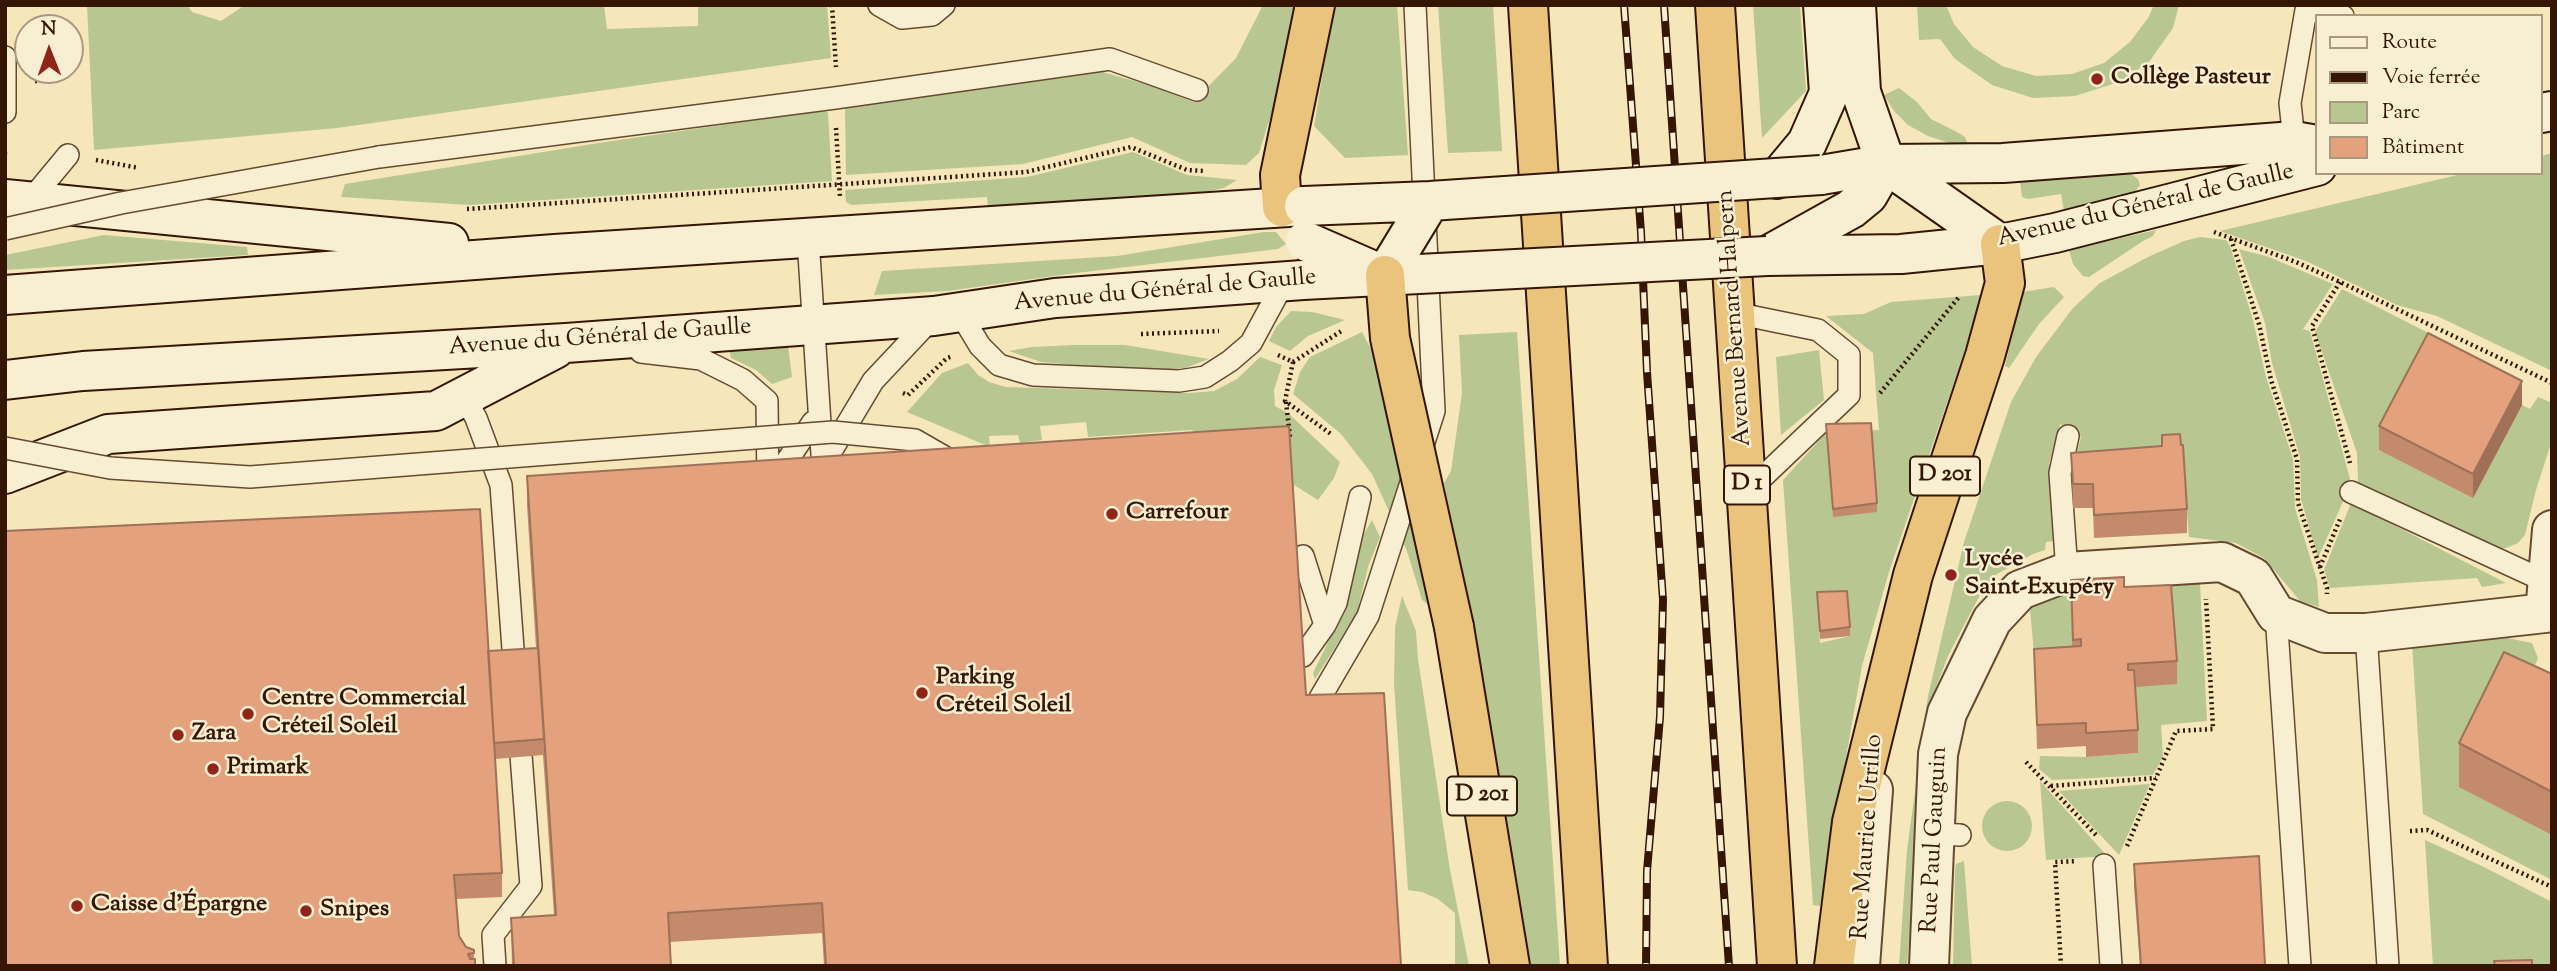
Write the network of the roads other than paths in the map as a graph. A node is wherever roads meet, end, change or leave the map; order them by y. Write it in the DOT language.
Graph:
graph roads {
  1 [pos="879,5"];
  2 [pos="944,5"];
  3 [pos="1315,5"];
  4 [pos="1415,5"];
  5 [pos="1528,5"];
  6 [pos="1715,5"];
  7 [pos="1824,5"];
  8 [pos="1856,5"];
  9 [pos="2331,14"];
  10 [pos="5,57"];
  11 [pos="1198,90"];
  12 [pos="5,113"];
  13 [pos="2309,151"];
  14 [pos="68,155"];
  15 [pos="1814,159"];
  16 [pos="1886,164"];
  17 [pos="1430,201"];
  18 [pos="13,210"];
  19 [pos="1297,218"];
  20 [pos="808,239"];
  21 [pos="2000,244"];
  22 [pos="555,254"];
  23 [pos="1767,256"];
  24 [pos="1385,275"];
  25 [pos="1293,281"];
  26 [pos="5,295"];
  27 [pos="1735,313"];
  28 [pos="947,315"];
  29 [pos="814,324"];
  30 [pos="566,344"];
  31 [pos="5,380"];
  32 [pos="464,396"];
  33 [pos="820,412"];
  34 [pos="2068,436"];
  35 [pos="5,448"];
  36 [pos="5,474"];
  37 [pos="969,476"];
  38 [pos="1748,491"];
  39 [pos="2351,492"];
  40 [pos="1360,496"];
  41 [pos="2552,530"];
  42 [pos="1303,556"];
  43 [pos="2067,572"];
  44 [pos="2548,605"];
  45 [pos="2276,614"];
  46 [pos="1325,625"];
  47 [pos="2366,633"];
  48 [pos="1303,656"];
  49 [pos="1320,698"];
  50 [pos="1878,708"];
  51 [pos="2105,855"];
  52 [pos="495,966"];
  53 [pos="1510,966"];
  54 [pos="1588,966"];
  55 [pos="1777,966"];
  56 [pos="1833,966"];
  57 [pos="1860,966"];
  58 [pos="1929,966"];
  59 [pos="2111,966"];
  60 [pos="2300,966"];
  61 [pos="2388,966"];
  1 -- 2 [label="lane"];
  3 -- 19 [label="highway"];
  4 -- 49 [label="lane"];
  5 -- 54 [label="highway"];
  6 -- 27 [label="highway, Avenue Bernard Halpern / D 1"];
  7 -- 15 [label="main road"];
  8 -- 16 [label="main road"];
  9 -- 13 [label="lane"];
  10 -- 12 [label="lane"];
  11 -- 18 [label="lane, bridge"];
  13 -- 16 [label="main road, Avenue du Général de Gaulle"];
  13 -- 21 [label="main road, Avenue du Général de Gaulle"];
  14 -- 18 [label="lane"];
  15 -- 16 [label="main road, Avenue du Général de Gaulle"];
  15 -- 17 [label="main road, Avenue du Général de Gaulle, bridge"];
  16 -- 21 [label="main road"];
  16 -- 23 [label="main road"];
  17 -- 19 [label="main road, Avenue du Général de Gaulle, bridge"];
  17 -- 24 [label="main road, bridge"];
  18 -- 22 [label="main road"];
  19 -- 20 [label="main road, Avenue du Général de Gaulle"];
  19 -- 24 [label="main road, bridge"];
  20 -- 22 [label="main road, Avenue du Général de Gaulle"];
  20 -- 29 [label="lane"];
  21 -- 23 [label="main road, Avenue du Général de Gaulle"];
  21 -- 50 [label="highway, D 201"];
  22 -- 26 [label="main road, Avenue du Général de Gaulle"];
  23 -- 24 [label="main road, Avenue du Général de Gaulle, bridge"];
  24 -- 25 [label="main road, Avenue du Général de Gaulle, bridge"];
  24 -- 53 [label="highway, D 201, bridge"];
  25 -- 28 [label="main road, Avenue du Général de Gaulle"];
  25 -- 28 [label="lane"];
  27 -- 38 [label="highway, Avenue Bernard Halpern / D 1"];
  27 -- 38 [label="lane"];
  28 -- 29 [label="main road, Avenue du Général de Gaulle"];
  28 -- 33 [label="lane"];
  29 -- 30 [label="main road, Avenue du Général de Gaulle"];
  29 -- 33 [label="lane"];
  30 -- 31 [label="main road, Avenue du Général de Gaulle"];
  30 -- 32 [label="main road"];
  30 -- 33 [label="lane"];
  32 -- 36 [label="main road"];
  32 -- 52 [label="lane"];
  34 -- 43 [label="lane"];
  35 -- 37 [label="lane, bridge"];
  38 -- 55 [label="highway, Avenue Bernard Halpern / D 1"];
  39 -- 44 [label="lane"];
  40 -- 46 [label="lane"];
  41 -- 44 [label="main road"];
  42 -- 46 [label="lane"];
  43 -- 45 [label="main road, Rue Paul Gauguin"];
  43 -- 58 [label="main road, Rue Paul Gauguin"];
  44 -- 47 [label="main road"];
  45 -- 47 [label="main road"];
  45 -- 60 [label="lane"];
  46 -- 48 [label="lane"];
  47 -- 61 [label="lane"];
  50 -- 56 [label="highway, D 201"];
  50 -- 57 [label="main road, Rue Maurice Utrillo"];
  51 -- 59 [label="lane"];
}
